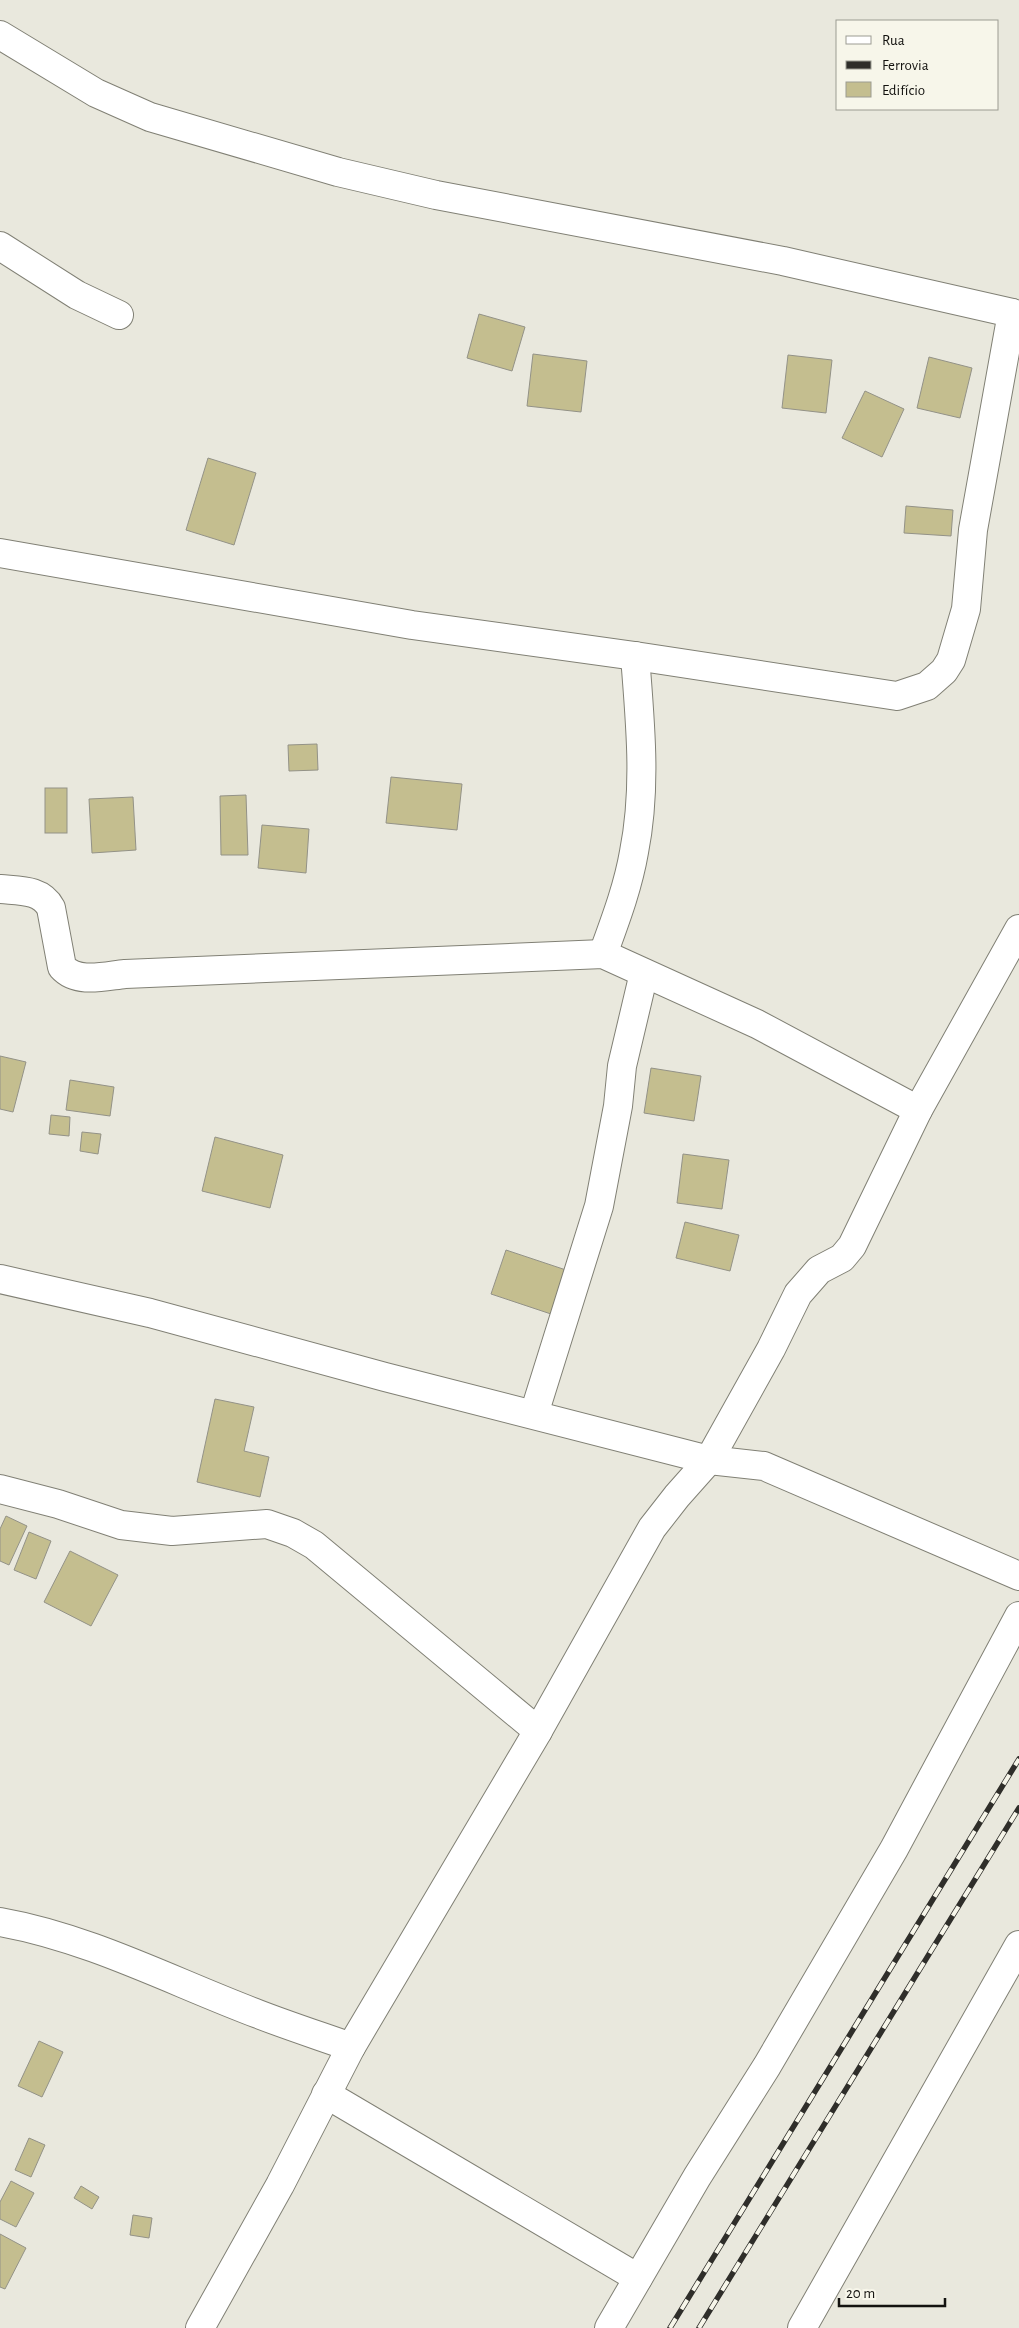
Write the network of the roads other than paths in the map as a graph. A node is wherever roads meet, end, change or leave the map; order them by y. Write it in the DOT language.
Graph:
graph roads {
  1 [pos="0,35"];
  2 [pos="0,246"];
  3 [pos="1015,314"];
  4 [pos="119,315"];
  5 [pos="0,553"];
  6 [pos="635,656"];
  7 [pos="0,889"];
  8 [pos="1019,930"];
  9 [pos="603,954"];
  10 [pos="644,973"];
  11 [pos="918,1110"];
  12 [pos="0,1279"];
  13 [pos="534,1414"];
  14 [pos="709,1460"];
  15 [pos="0,1489"];
  16 [pos="1019,1576"];
  17 [pos="1019,1616"];
  18 [pos="538,1731"];
  19 [pos="0,1922"];
  20 [pos="1019,1945"];
  21 [pos="351,2047"];
  22 [pos="326,2094"];
  23 [pos="638,2278"];
  24 [pos="200,2328"];
  25 [pos="610,2328"];
  26 [pos="802,2328"];
  1 -- 3 [label="street"];
  2 -- 4 [label="street"];
  3 -- 6 [label="street"];
  5 -- 6 [label="street"];
  6 -- 9 [label="street"];
  7 -- 9 [label="street"];
  8 -- 11 [label="street"];
  9 -- 10 [label="street"];
  10 -- 11 [label="street"];
  10 -- 13 [label="street"];
  11 -- 14 [label="street"];
  12 -- 13 [label="street"];
  13 -- 14 [label="street"];
  14 -- 16 [label="street"];
  14 -- 18 [label="street"];
  15 -- 18 [label="street"];
  17 -- 23 [label="street"];
  18 -- 21 [label="street"];
  19 -- 21 [label="street"];
  20 -- 26 [label="street"];
  21 -- 22 [label="street"];
  22 -- 23 [label="street"];
  22 -- 24 [label="street"];
  23 -- 25 [label="street"];
}
